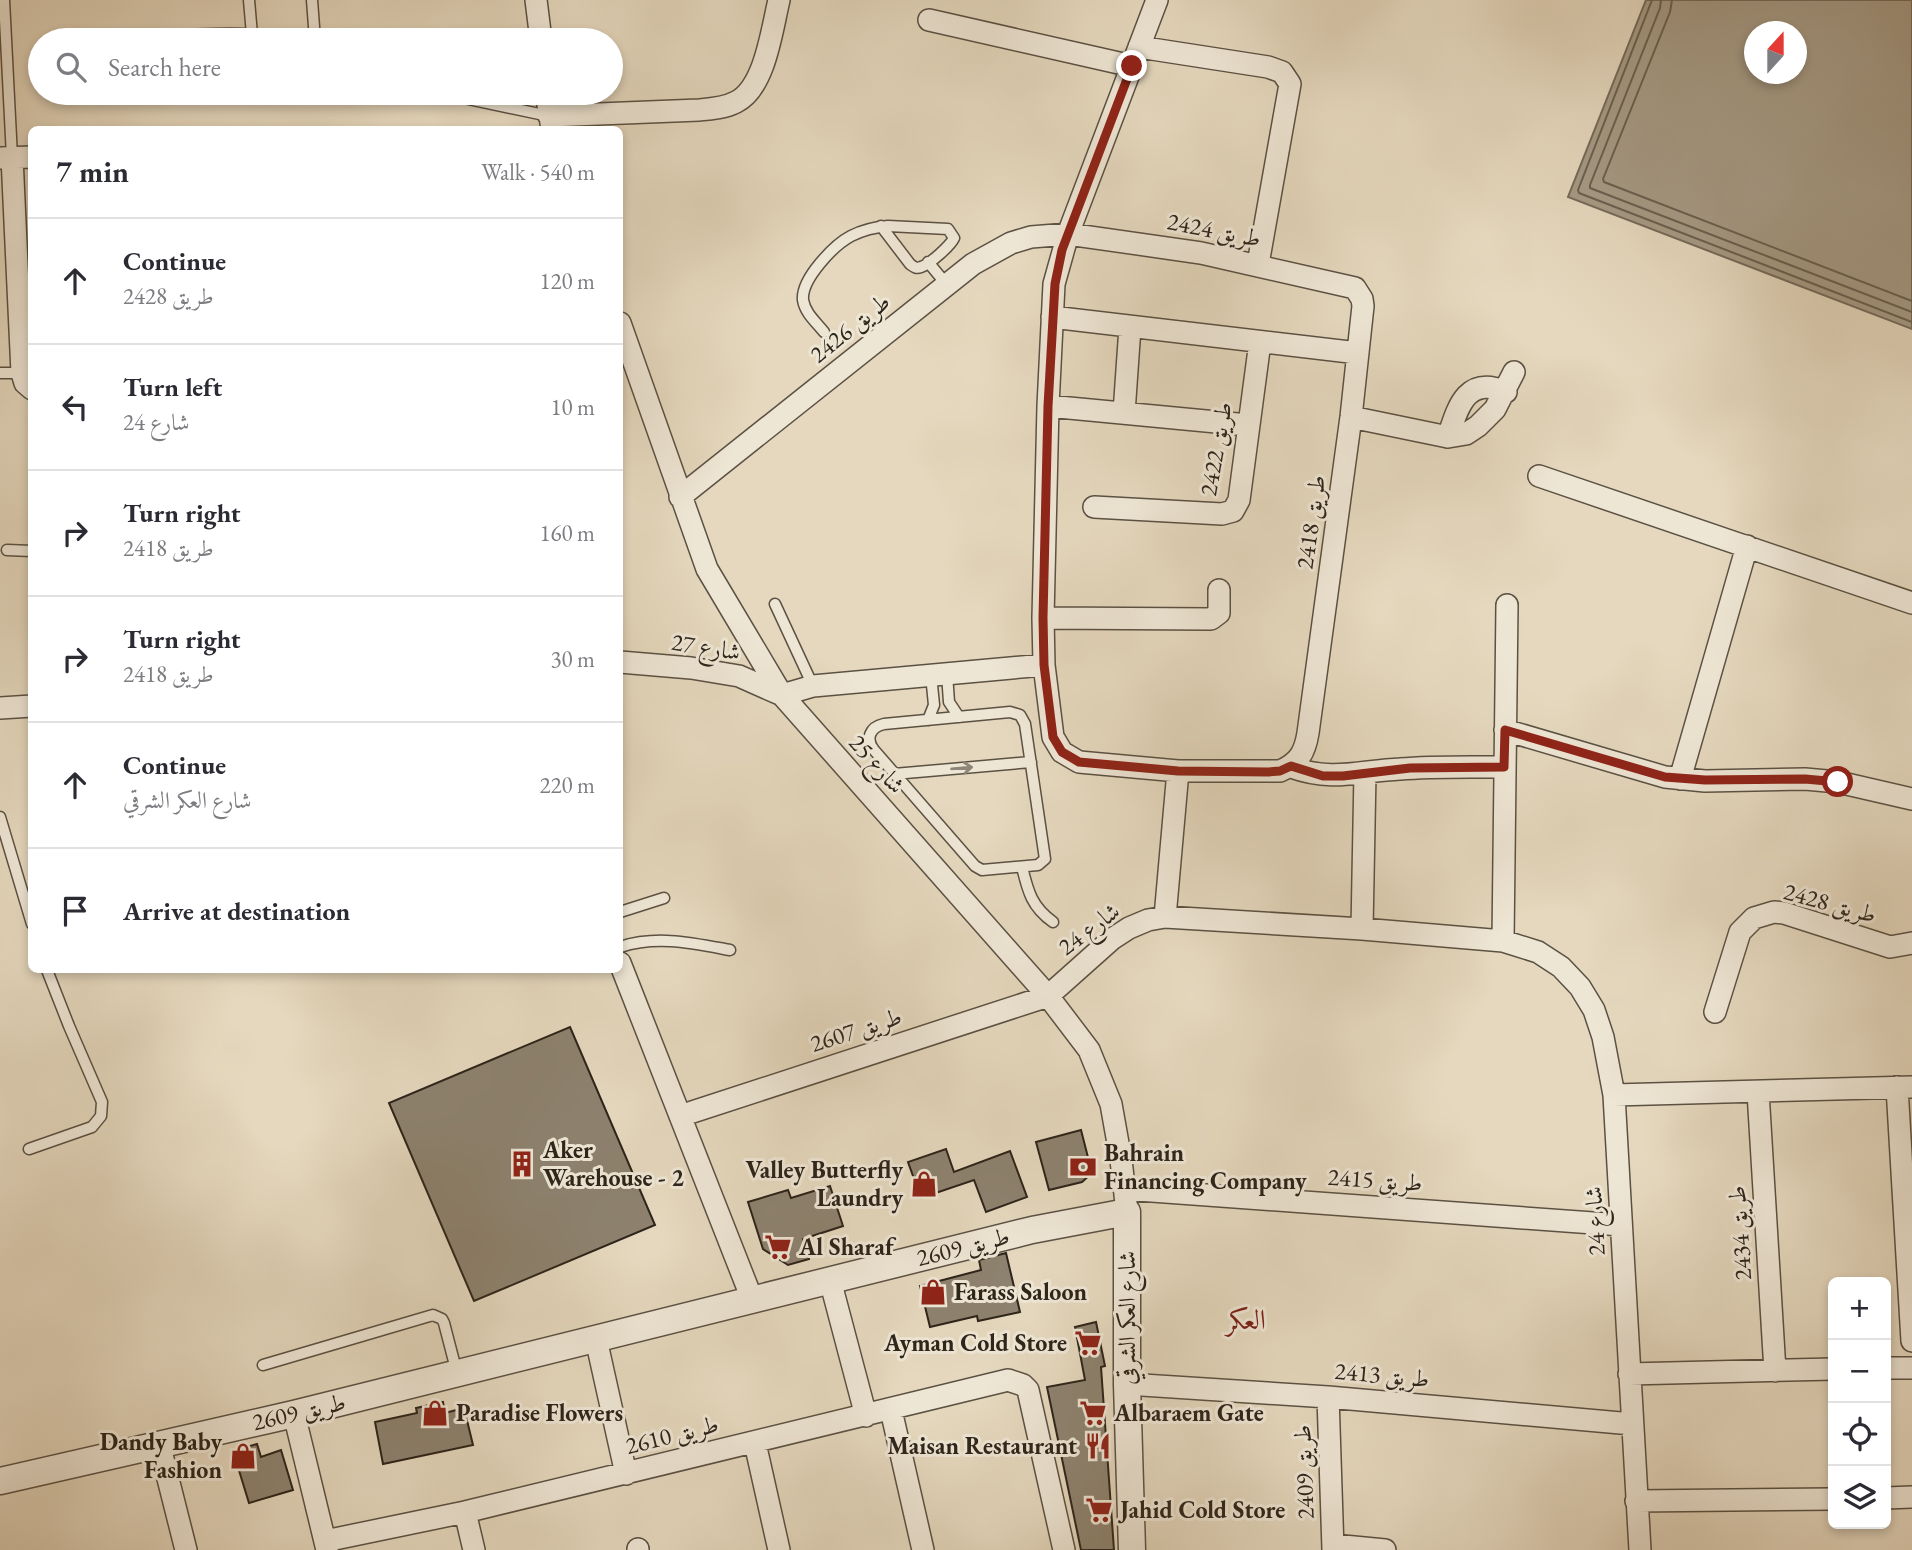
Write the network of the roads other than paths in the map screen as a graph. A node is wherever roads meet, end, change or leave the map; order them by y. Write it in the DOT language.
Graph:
graph roads {
  1 [pos="4,0"];
  2 [pos="249,0"];
  3 [pos="312,0"];
  4 [pos="536,0"];
  5 [pos="779,0"];
  6 [pos="1157,0"];
  7 [pos="929,20"];
  8 [pos="252,28"];
  9 [pos="314,28"];
  10 [pos="540,28"];
  11 [pos="1135,57"];
  12 [pos="484,105"];
  13 [pos="549,105"];
  14 [pos="551,123"];
  15 [pos="15,157"];
  16 [pos="881,226"];
  17 [pos="1068,234"];
  18 [pos="929,262"];
  19 [pos="1258,264"];
  20 [pos="947,285"];
  21 [pos="1348,286"];
  22 [pos="1052,317"];
  23 [pos="1130,327"];
  24 [pos="824,332"];
  25 [pos="623,340"];
  26 [pos="1259,342"];
  27 [pos="1358,354"];
  28 [pos="1514,372"];
  29 [pos="0,373"];
  30 [pos="630,379"];
  31 [pos="27,381"];
  32 [pos="1506,392"];
  33 [pos="1048,406"];
  34 [pos="1124,413"];
  35 [pos="1351,418"];
  36 [pos="1248,425"];
  37 [pos="1448,437"];
  38 [pos="1539,476"];
  39 [pos="680,497"];
  40 [pos="1094,507"];
  41 [pos="1747,546"];
  42 [pos="7,550"];
  43 [pos="28,551"];
  44 [pos="1219,590"];
  45 [pos="1912,603"];
  46 [pos="775,604"];
  47 [pos="1507,605"];
  48 [pos="1043,618"];
  49 [pos="623,662"];
  50 [pos="1044,665"];
  51 [pos="939,674"];
  52 [pos="813,687"];
  53 [pos="782,695"];
  54 [pos="28,706"];
  55 [pos="0,708"];
  56 [pos="959,717"];
  57 [pos="928,720"];
  58 [pos="1505,730"];
  59 [pos="1031,762"];
  60 [pos="1291,766"];
  61 [pos="1504,767"];
  62 [pos="1178,771"];
  63 [pos="1366,773"];
  64 [pos="894,774"];
  65 [pos="1680,779"];
  66 [pos="1912,799"];
  67 [pos="0,817"];
  68 [pos="1022,867"];
  69 [pos="664,898"];
  70 [pos="28,909"];
  71 [pos="623,911"];
  72 [pos="1165,917"];
  73 [pos="1054,922"];
  74 [pos="1362,929"];
  75 [pos="1503,941"];
  76 [pos="1912,943"];
  77 [pos="623,946"];
  78 [pos="730,950"];
  79 [pos="623,971"];
  80 [pos="48,973"];
  81 [pos="1048,996"];
  82 [pos="1715,1012"];
  83 [pos="1904,1087"];
  84 [pos="1758,1091"];
  85 [pos="1614,1095"];
  86 [pos="680,1116"];
  87 [pos="29,1149"];
  88 [pos="1126,1201"];
  89 [pos="1621,1225"];
  90 [pos="830,1280"];
  91 [pos="1911,1295"];
  92 [pos="752,1299"];
  93 [pos="596,1339"];
  94 [pos="1912,1341"];
  95 [pos="263,1365"];
  96 [pos="1912,1367"];
  97 [pos="1891,1368"];
  98 [pos="1828,1369"];
  99 [pos="1775,1371"];
  100 [pos="457,1374"];
  101 [pos="1629,1374"];
  102 [pos="1127,1384"];
  103 [pos="1328,1397"];
  104 [pos="891,1410"];
  105 [pos="294,1414"];
  106 [pos="866,1416"];
  107 [pos="1632,1423"];
  108 [pos="159,1443"];
  109 [pos="755,1443"];
  110 [pos="626,1474"];
  111 [pos="0,1481"];
  112 [pos="1912,1497"];
  113 [pos="1891,1498"];
  114 [pos="1828,1499"];
  115 [pos="1636,1502"];
  116 [pos="465,1512"];
  117 [pos="326,1545"];
  118 [pos="1333,1548"];
  119 [pos="186,1550"];
  120 [pos="474,1550"];
  121 [pos="779,1550"];
  122 [pos="923,1550"];
  123 [pos="1064,1550"];
  124 [pos="1132,1550"];
  125 [pos="1385,1550"];
  126 [pos="1640,1550"];
  1 -- 15 [label="lane"];
  2 -- 8 [label="lane"];
  3 -- 9 [label="lane"];
  4 -- 10 [label="street"];
  5 -- 14 [label="street"];
  6 -- 11 [label="street"];
  7 -- 11 [label="street"];
  11 -- 17 [label="street"];
  11 -- 19 [label="street"];
  12 -- 14 [label="lane"];
  13 -- 14 [label="street"];
  15 -- 31 [label="street"];
  16 -- 18 [label="lane"];
  16 -- 18 [label="lane"];
  16 -- 24 [label="lane"];
  17 -- 19 [label="street, طريق 2424"];
  17 -- 20 [label="street, طريق 2426"];
  17 -- 22 [label="street"];
  18 -- 20 [label="lane"];
  19 -- 21 [label="street, طريق 2424"];
  20 -- 39 [label="street, طريق 2426"];
  21 -- 27 [label="street, طريق 2418"];
  22 -- 23 [label="street"];
  22 -- 33 [label="street"];
  23 -- 26 [label="street"];
  23 -- 34 [label="street"];
  25 -- 30 [label="street, شارع 25"];
  26 -- 27 [label="street"];
  26 -- 36 [label="street, طريق 2422"];
  27 -- 35 [label="street, طريق 2418"];
  28 -- 32 [label="street"];
  29 -- 31 [label="lane"];
  30 -- 39 [label="street, شارع 25"];
  32 -- 37 [label="street"];
  32 -- 37 [label="street"];
  33 -- 34 [label="street"];
  33 -- 48 [label="street"];
  34 -- 36 [label="street"];
  35 -- 37 [label="street"];
  35 -- 60 [label="street, طريق 2418"];
  36 -- 40 [label="street, طريق 2422"];
  38 -- 41 [label="street"];
  39 -- 53 [label="street, شارع 25"];
  41 -- 45 [label="street"];
  41 -- 65 [label="street"];
  42 -- 43 [label="lane"];
  44 -- 48 [label="street"];
  46 -- 52 [label="lane"];
  47 -- 58 [label="street"];
  48 -- 50 [label="street"];
  49 -- 53 [label="street, شارع 27"];
  50 -- 51 [label="street"];
  50 -- 62 [label="street"];
  51 -- 52 [label="street"];
  51 -- 56 [label="lane"];
  51 -- 57 [label="lane"];
  52 -- 53 [label="street"];
  53 -- 81 [label="street, شارع 25"];
  54 -- 55 [label="street"];
  56 -- 57 [label="lane"];
  56 -- 59 [label="lane"];
  57 -- 64 [label="lane"];
  58 -- 61 [label="street"];
  58 -- 65 [label="street"];
  64 -- 59 [label="lane, one-way"];
  59 -- 68 [label="lane"];
  60 -- 62 [label="street"];
  60 -- 63 [label="street"];
  61 -- 63 [label="street"];
  61 -- 75 [label="street"];
  62 -- 72 [label="street"];
  63 -- 74 [label="street"];
  64 -- 68 [label="lane"];
  65 -- 66 [label="street"];
  67 -- 70 [label="lane"];
  68 -- 73 [label="lane"];
  69 -- 71 [label="lane"];
  72 -- 74 [label="street, شارع 24"];
  72 -- 81 [label="street, شارع 24"];
  74 -- 75 [label="street, شارع 24"];
  75 -- 85 [label="street, شارع 24"];
  76 -- 82 [label="street, طريق 2428"];
  77 -- 78 [label="lane"];
  79 -- 86 [label="street"];
  80 -- 87 [label="lane"];
  81 -- 86 [label="street, طريق 2607"];
  81 -- 88 [label="street, شارع 25"];
  83 -- 84 [label="street"];
  83 -- 91 [label="street"];
  84 -- 85 [label="street"];
  84 -- 99 [label="street, طريق 2434"];
  85 -- 89 [label="street, شارع 24"];
  86 -- 92 [label="street"];
  88 -- 89 [label="street, طريق 2415"];
  88 -- 90 [label="street, طريق 2609"];
  88 -- 102 [label="street, شارع العكر الشرقي"];
  89 -- 101 [label="street, شارع 24"];
  90 -- 92 [label="street, طريق 2609"];
  90 -- 106 [label="street"];
  91 -- 94 [label="street"];
  92 -- 93 [label="street, طريق 2609"];
  93 -- 100 [label="street, طريق 2609"];
  93 -- 110 [label="street"];
  95 -- 100 [label="lane"];
  96 -- 97 [label="street"];
  98 -- 99 [label="street"];
  99 -- 101 [label="street"];
  100 -- 105 [label="street, طريق 2609"];
  101 -- 107 [label="street, شارع 24"];
  102 -- 103 [label="street, طريق 2413"];
  102 -- 124 [label="street, شارع العكر الشرقي"];
  103 -- 107 [label="street, طريق 2413"];
  103 -- 118 [label="street, طريق 2409"];
  104 -- 106 [label="street, طريق 2610"];
  104 -- 122 [label="street"];
  104 -- 123 [label="street, طريق 2610"];
  105 -- 108 [label="street, طريق 2609"];
  105 -- 117 [label="street"];
  106 -- 109 [label="street, طريق 2610"];
  107 -- 115 [label="street, شارع 24"];
  108 -- 111 [label="street, طريق 2609"];
  108 -- 119 [label="street"];
  109 -- 110 [label="street, طريق 2610"];
  109 -- 121 [label="street"];
  110 -- 116 [label="street, طريق 2610"];
  112 -- 113 [label="street"];
  114 -- 115 [label="street"];
  115 -- 126 [label="street, شارع 24"];
  116 -- 117 [label="street, طريق 2610"];
  116 -- 120 [label="street"];
  118 -- 125 [label="street, طريق 2409"];
}
